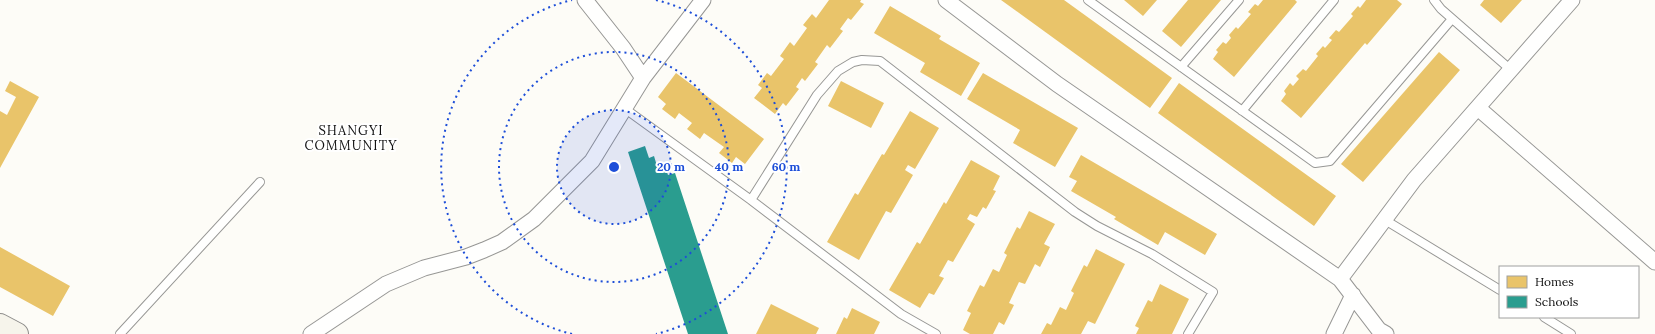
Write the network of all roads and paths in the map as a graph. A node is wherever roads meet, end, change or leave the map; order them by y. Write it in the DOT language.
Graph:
graph roads {
  1 [pos="585,0"];
  2 [pos="703,0"];
  3 [pos="946,0"];
  4 [pos="1088,0"];
  5 [pos="1239,0"];
  6 [pos="1334,0"];
  7 [pos="1434,0"];
  8 [pos="1572,0"];
  9 [pos="1452,18"];
  10 [pos="1181,67"];
  11 [pos="1511,70"];
  12 [pos="643,78"];
  13 [pos="624,108"];
  14 [pos="1478,108"];
  15 [pos="1242,111"];
  16 [pos="260,182"];
  17 [pos="751,200"];
  18 [pos="1385,220"];
  19 [pos="1655,262"];
  20 [pos="1340,279"];
  21 [pos="1499,289"];
  22 [pos="1353,296"];
  23 [pos="1546,318"];
  24 [pos="0,325"];
  25 [pos="17,334"];
  26 [pos="120,334"];
  27 [pos="311,334"];
  28 [pos="936,334"];
  29 [pos="1188,334"];
  30 [pos="1334,334"];
  31 [pos="1386,334"];
  32 [pos="1571,334"];
  1 -- 12 [label="street"];
  2 -- 12 [label="street"];
  3 -- 20 [label="street"];
  4 -- 10 [label="lane"];
  5 -- 10 [label="lane"];
  6 -- 15 [label="lane"];
  7 -- 9 [label="lane"];
  8 -- 11 [label="street"];
  9 -- 11 [label="lane"];
  9 -- 15 [label="lane"];
  10 -- 15 [label="lane"];
  11 -- 14 [label="street"];
  12 -- 13 [label="street"];
  13 -- 17 [label="lane"];
  13 -- 27 [label="street"];
  14 -- 18 [label="street"];
  14 -- 19 [label="street"];
  16 -- 26 [label="lane"];
  17 -- 28 [label="lane"];
  17 -- 29 [label="lane"];
  18 -- 20 [label="street"];
  18 -- 21 [label="lane"];
  20 -- 22 [label="street"];
  22 -- 30 [label="street"];
  22 -- 31 [label="street"];
  23 -- 32 [label="lane"];
  24 -- 25 [label="street"];
}
